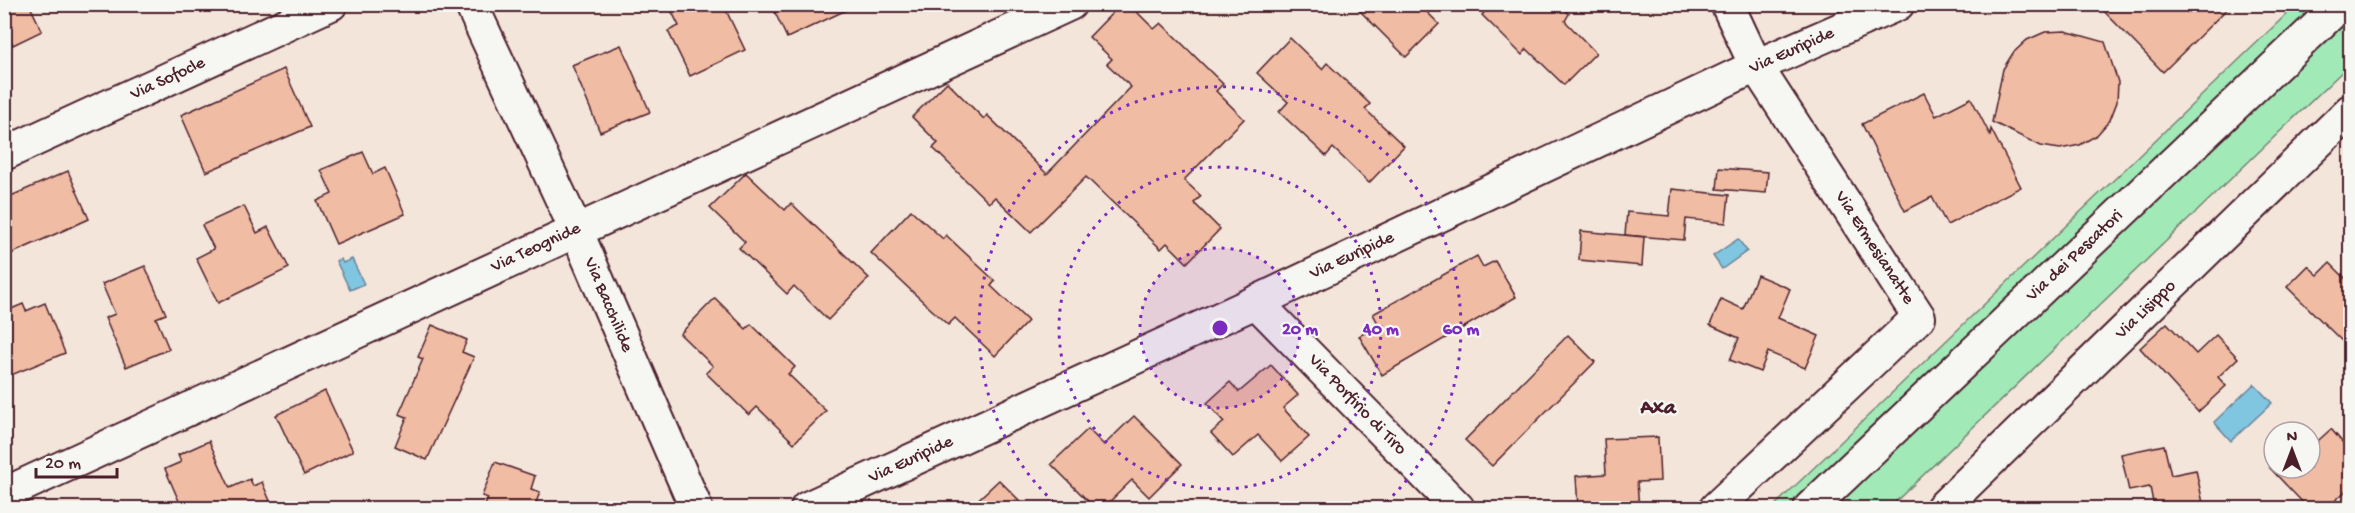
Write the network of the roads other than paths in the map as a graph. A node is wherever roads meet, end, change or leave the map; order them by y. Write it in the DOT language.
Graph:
graph roads {
  1 [pos="331,4"];
  2 [pos="471,4"];
  3 [pos="1070,4"];
  4 [pos="1727,4"];
  5 [pos="1898,4"];
  6 [pos="2341,4"];
  7 [pos="1756,66"];
  8 [pos="2350,111"];
  9 [pos="4,154"];
  10 [pos="576,230"];
  11 [pos="1256,302"];
  12 [pos="4,494"];
  13 [pos="696,508"];
  14 [pos="807,508"];
  15 [pos="1458,508"];
  16 [pos="1716,508"];
  17 [pos="1810,508"];
  18 [pos="1942,508"];
  1 -- 9 [label="street, Via Sofocle"];
  2 -- 10 [label="street, Via Bacchilide"];
  3 -- 10 [label="street, Via Teognide"];
  4 -- 7 [label="street"];
  5 -- 7 [label="street, Via Euripide"];
  6 -- 17 [label="street, Via dei Pescatori"];
  7 -- 11 [label="street, Via Euripide"];
  7 -- 16 [label="street, Via Ermesianatte"];
  8 -- 18 [label="street, Via Lisippo"];
  10 -- 12 [label="street, Via Teognide"];
  10 -- 13 [label="street, Via Bacchilide"];
  11 -- 14 [label="street, Via Euripide"];
  11 -- 15 [label="street, Via Porfirio di Tiro"];
}
